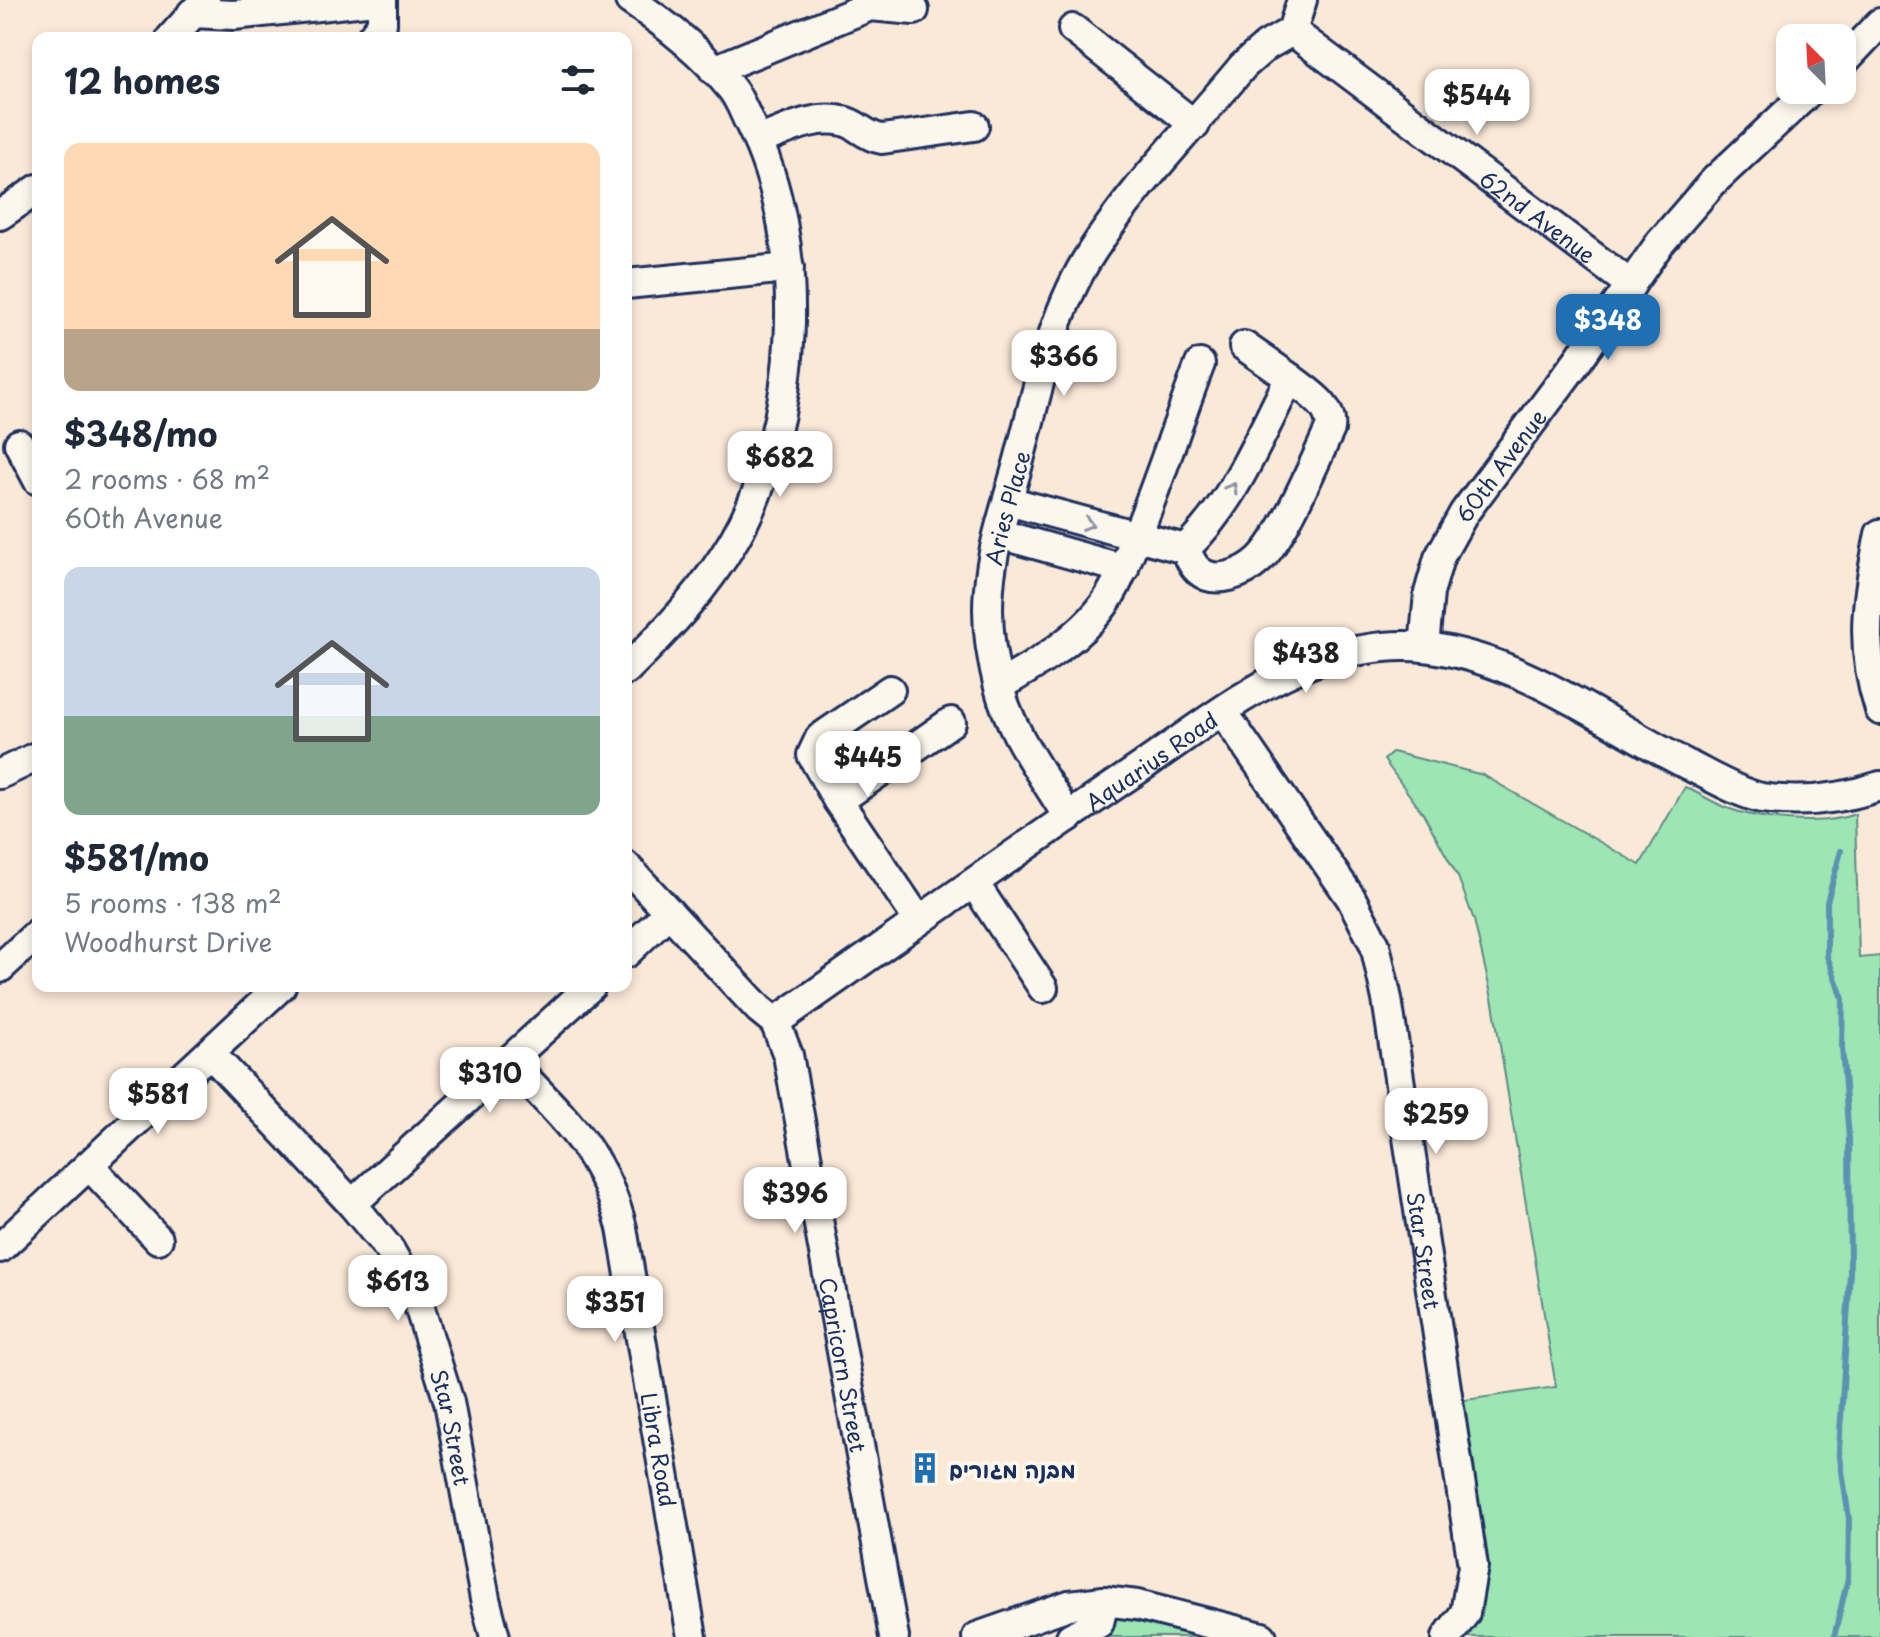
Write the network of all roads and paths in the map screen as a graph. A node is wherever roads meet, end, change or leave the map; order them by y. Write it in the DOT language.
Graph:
graph roads {
  1 [pos="375,0"];
  2 [pos="382,0"];
  3 [pos="630,0"];
  4 [pos="1302,0"];
  5 [pos="199,7"];
  6 [pos="914,10"];
  7 [pos="1880,23"];
  8 [pos="1073,29"];
  9 [pos="1292,31"];
  10 [pos="176,32"];
  11 [pos="376,32"];
  12 [pos="1856,48"];
  13 [pos="714,70"];
  14 [pos="1796,104"];
  15 [pos="1195,125"];
  16 [pos="974,126"];
  17 [pos="758,141"];
  18 [pos="32,193"];
  19 [pos="0,215"];
  20 [pos="789,268"];
  21 [pos="632,283"];
  22 [pos="1631,285"];
  23 [pos="1244,346"];
  24 [pos="1200,364"];
  25 [pos="1290,378"];
  26 [pos="19,443"];
  27 [pos="32,468"];
  28 [pos="1008,501"];
  29 [pos="999,534"];
  30 [pos="1880,534"];
  31 [pos="1136,538"];
  32 [pos="1185,549"];
  33 [pos="1124,569"];
  34 [pos="1424,647"];
  35 [pos="632,664"];
  36 [pos="999,686"];
  37 [pos="890,690"];
  38 [pos="1880,710"];
  39 [pos="1223,712"];
  40 [pos="951,722"];
  41 [pos="32,759"];
  42 [pos="0,774"];
  43 [pos="1880,786"];
  44 [pos="838,801"];
  45 [pos="1068,817"];
  46 [pos="632,872"];
  47 [pos="974,883"];
  48 [pos="669,912"];
  49 [pos="919,921"];
  50 [pos="32,939"];
  51 [pos="632,947"];
  52 [pos="0,968"];
  53 [pos="1043,988"];
  54 [pos="275,992"];
  55 [pos="585,992"];
  56 [pos="775,1022"];
  57 [pos="210,1053"];
  58 [pos="510,1062"];
  59 [pos="89,1165"];
  60 [pos="352,1204"];
  61 [pos="158,1239"];
  62 [pos="0,1248"];
  63 [pos="1100,1621"];
  64 [pos="495,1637"];
  65 [pos="692,1637"];
  66 [pos="894,1637"];
  67 [pos="977,1637"];
  68 [pos="1071,1637"];
  69 [pos="1262,1637"];
  70 [pos="1447,1637"];
  1 -- 5 [label="street"];
  2 -- 11 [label="street"];
  3 -- 13 [label="street"];
  4 -- 9 [label="street"];
  5 -- 10 [label="street"];
  6 -- 13 [label="street"];
  7 -- 12 [label="street"];
  8 -- 15 [label="street"];
  9 -- 15 [label="street, Aries Place"];
  9 -- 22 [label="street, 62nd Avenue"];
  13 -- 17 [label="street"];
  14 -- 22 [label="street, 60th Avenue"];
  15 -- 28 [label="street, Aries Place"];
  16 -- 17 [label="street"];
  17 -- 20 [label="street"];
  18 -- 19 [label="street"];
  20 -- 21 [label="street"];
  20 -- 35 [label="street"];
  22 -- 34 [label="street, 60th Avenue"];
  23 -- 25 [label="street"];
  24 -- 31 [label="street"];
  32 -- 25 [label="street, one-way"];
  25 -- 32 [label="street"];
  26 -- 27 [label="street"];
  28 -- 29 [label="street, Aries Place"];
  28 -- 31 [label="street, one-way"];
  29 -- 33 [label="street"];
  29 -- 36 [label="street, Aries Place"];
  30 -- 38 [label="street"];
  31 -- 32 [label="street"];
  31 -- 33 [label="street"];
  33 -- 36 [label="street"];
  34 -- 39 [label="street, Aquarius Road"];
  34 -- 43 [label="street, Aquarius Road"];
  36 -- 45 [label="street, Aries Place"];
  37 -- 44 [label="street"];
  39 -- 45 [label="street, Aquarius Road"];
  39 -- 70 [label="street, Star Street"];
  40 -- 44 [label="street"];
  41 -- 42 [label="street"];
  44 -- 49 [label="street"];
  45 -- 47 [label="street, Aquarius Road"];
  46 -- 48 [label="street, Capricorn Street"];
  47 -- 49 [label="street, Aquarius Road"];
  47 -- 53 [label="street"];
  48 -- 51 [label="street"];
  48 -- 56 [label="street, Capricorn Street"];
  49 -- 56 [label="street, Aquarius Road"];
  50 -- 52 [label="street"];
  54 -- 57 [label="street"];
  55 -- 58 [label="street"];
  56 -- 66 [label="street, Capricorn Street"];
  57 -- 59 [label="street"];
  57 -- 60 [label="street, Star Street"];
  58 -- 60 [label="street"];
  58 -- 65 [label="street, Libra Road"];
  59 -- 61 [label="street"];
  59 -- 62 [label="street"];
  60 -- 64 [label="street, Star Street"];
  63 -- 67 [label="street"];
  63 -- 68 [label="street"];
  63 -- 69 [label="street"];
}
